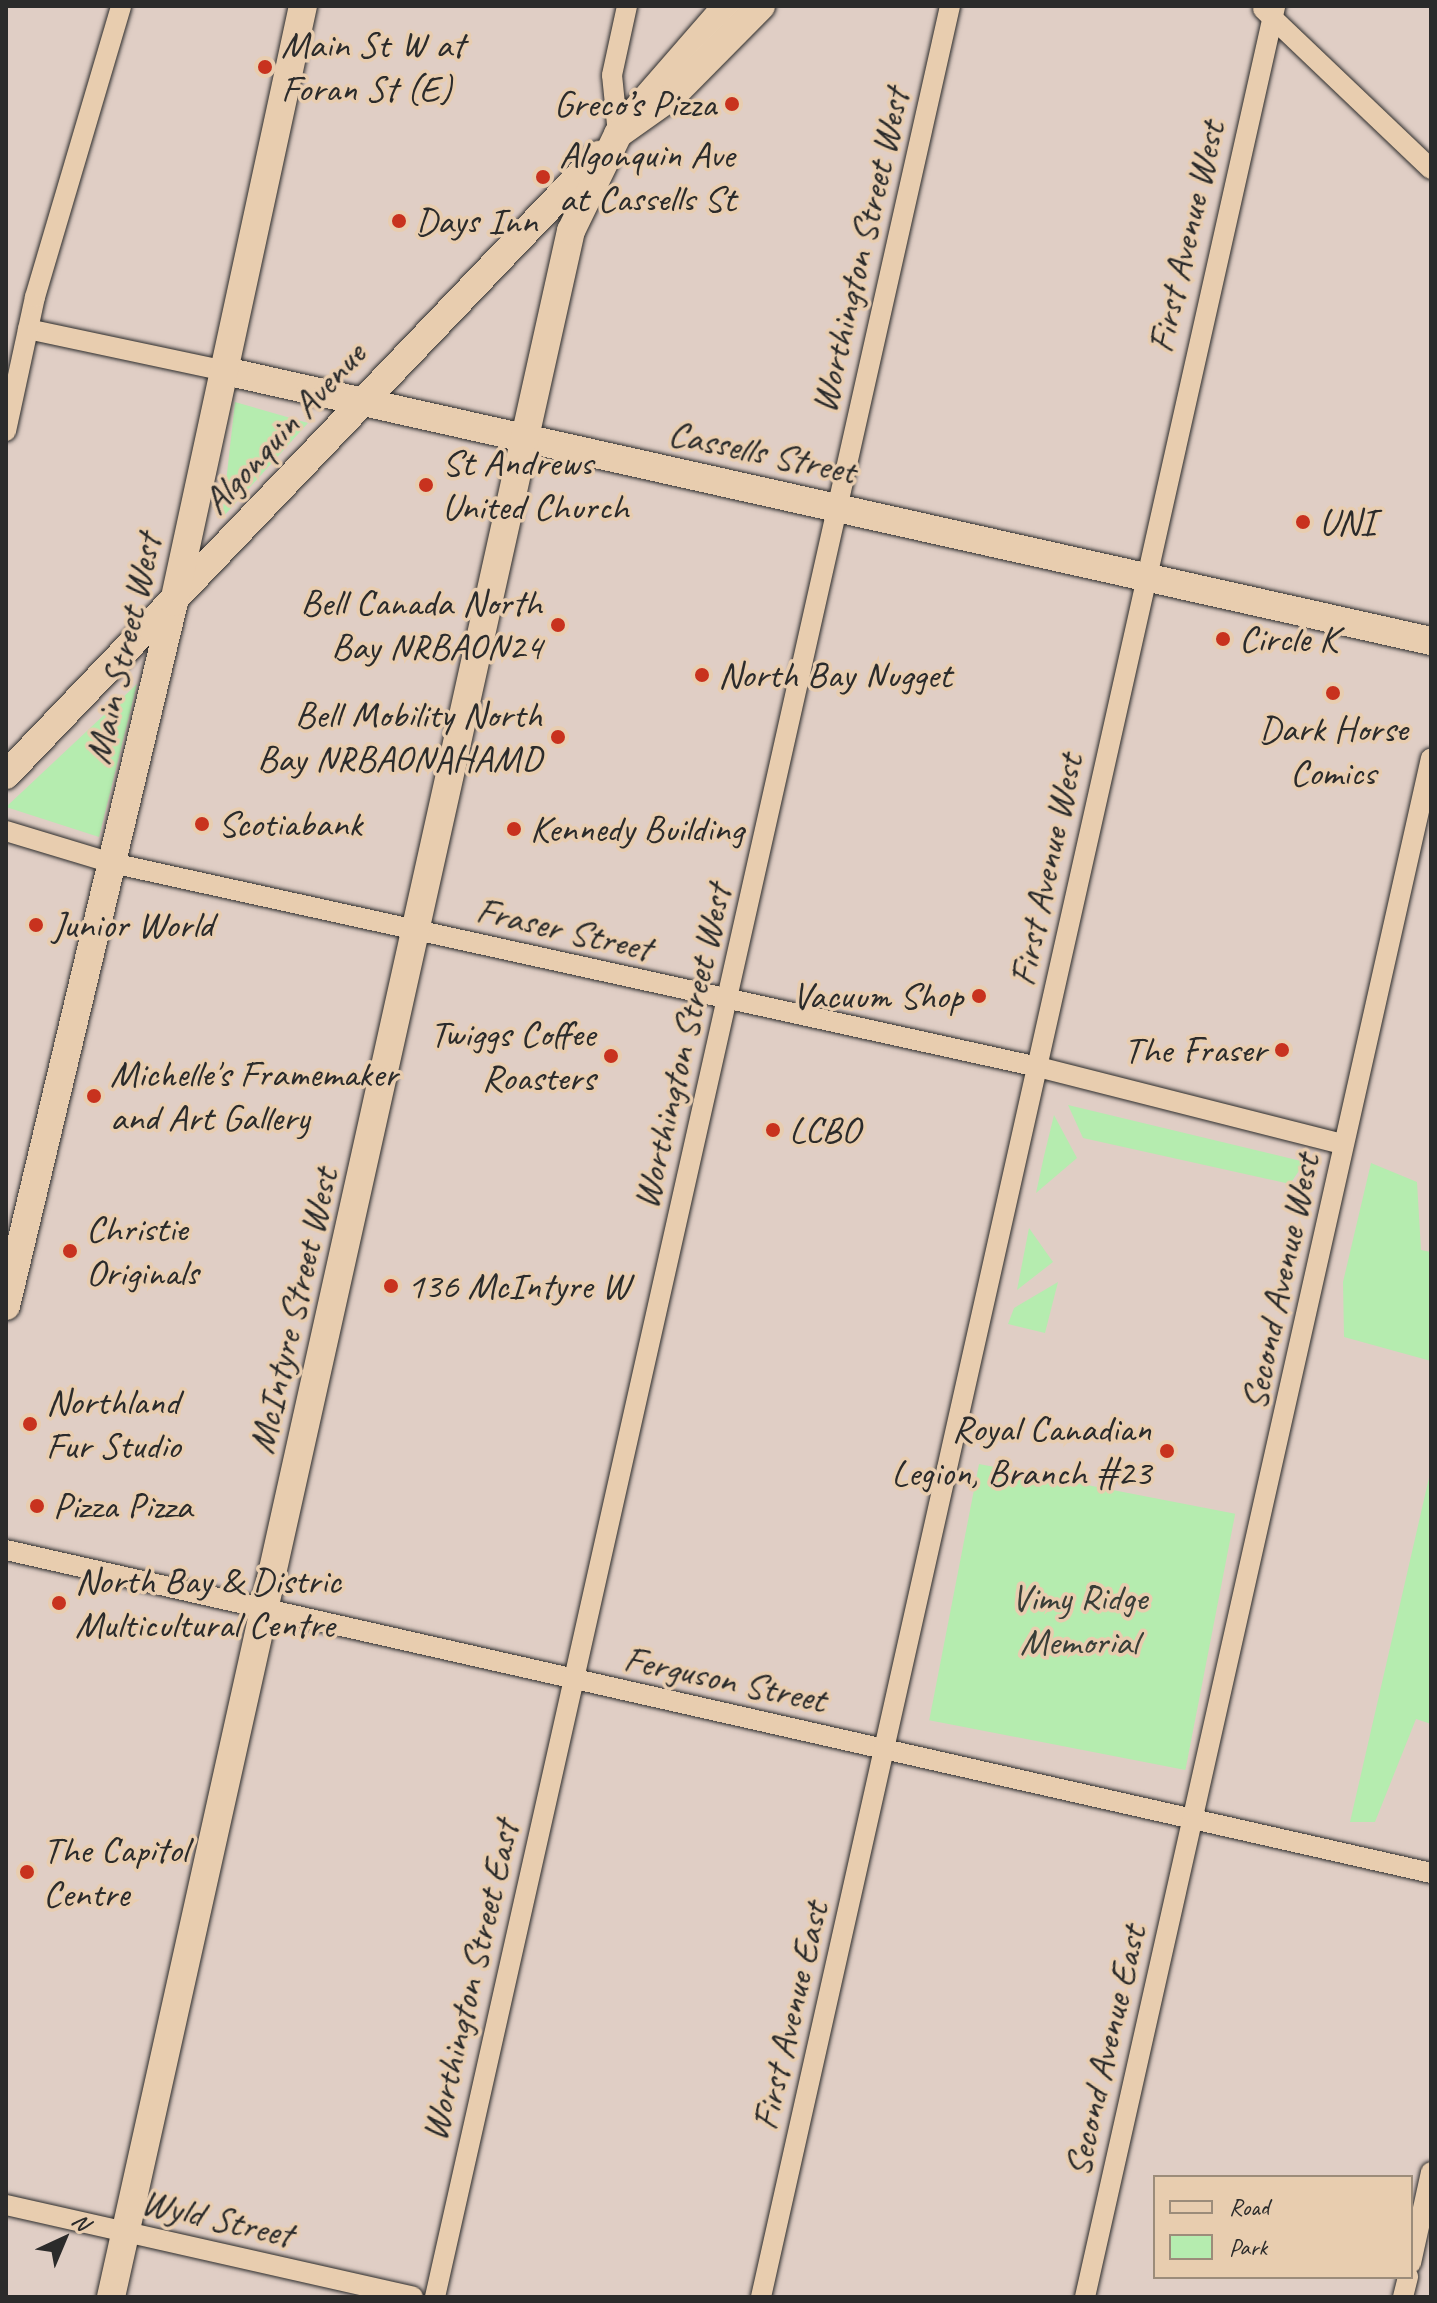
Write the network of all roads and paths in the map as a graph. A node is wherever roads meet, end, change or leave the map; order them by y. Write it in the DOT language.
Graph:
graph roads {
  1 [pos="121,6"];
  2 [pos="303,6"];
  3 [pos="627,6"];
  4 [pos="727,6"];
  5 [pos="761,6"];
  6 [pos="950,6"];
  7 [pos="1268,9"];
  8 [pos="618,134"];
  9 [pos="1431,169"];
  10 [pos="28,329"];
  11 [pos="225,371"];
  12 [pos="362,400"];
  13 [pos="6,431"];
  14 [pos="528,439"];
  15 [pos="837,508"];
  16 [pos="1145,574"];
  17 [pos="174,602"];
  18 [pos="1431,641"];
  19 [pos="1431,758"];
  20 [pos="6,775"];
  21 [pos="6,831"];
  22 [pos="112,863"];
  23 [pos="417,931"];
  24 [pos="728,1000"];
  25 [pos="1038,1067"];
  26 [pos="1343,1144"];
  27 [pos="6,1306"];
  28 [pos="6,1550"];
  29 [pos="265,1609"];
  30 [pos="572,1680"];
  31 [pos="885,1749"];
  32 [pos="1192,1819"];
  33 [pos="1431,1873"];
  34 [pos="1431,2172"];
  35 [pos="6,2205"];
  36 [pos="124,2232"];
  37 [pos="1413,2254"];
  38 [pos="111,2297"];
  39 [pos="413,2297"];
  40 [pos="435,2297"];
  41 [pos="761,2297"];
  42 [pos="1085,2297"];
  1 -- 10 [label="street"];
  2 -- 11 [label="main road, Main Street West"];
  3 -- 8 [label="street"];
  4 -- 8 [label="main road, Algonquin Avenue"];
  5 -- 8 [label="main road, Algonquin Avenue"];
  6 -- 15 [label="street, Worthington Street West"];
  7 -- 9 [label="street"];
  7 -- 16 [label="street, First Avenue West"];
  8 -- 12 [label="main road, Algonquin Avenue"];
  8 -- 14 [label="main road, McIntyre Street West"];
  10 -- 11 [label="street, Cassells Street"];
  10 -- 13 [label="street"];
  11 -- 12 [label="main road, Cassells Street"];
  11 -- 17 [label="main road, Main Street West"];
  12 -- 14 [label="main road, Cassells Street"];
  12 -- 17 [label="main road, Algonquin Avenue"];
  14 -- 15 [label="main road, Cassells Street"];
  14 -- 23 [label="main road, McIntyre Street West"];
  15 -- 16 [label="main road, Cassells Street"];
  15 -- 24 [label="street, Worthington Street West"];
  16 -- 18 [label="main road, Cassells Street"];
  16 -- 25 [label="street, First Avenue West"];
  17 -- 20 [label="main road, Algonquin Avenue"];
  17 -- 22 [label="main road, Main Street West"];
  19 -- 26 [label="street, Second Avenue West"];
  21 -- 22 [label="street, Fraser Street"];
  22 -- 23 [label="street, Fraser Street"];
  22 -- 27 [label="main road, Main Street West"];
  23 -- 24 [label="street, Fraser Street"];
  23 -- 29 [label="main road, McIntyre Street West"];
  24 -- 25 [label="street, Fraser Street"];
  24 -- 30 [label="street, Worthington Street West"];
  25 -- 26 [label="street, Fraser Street"];
  25 -- 31 [label="street, First Avenue West"];
  26 -- 32 [label="street, Second Avenue West"];
  28 -- 29 [label="street, Ferguson Street"];
  29 -- 30 [label="street, Ferguson Street"];
  29 -- 36 [label="main road, McIntyre Street West"];
  30 -- 31 [label="street, Ferguson Street"];
  30 -- 40 [label="street, Worthington Street East"];
  31 -- 32 [label="street, Ferguson Street"];
  31 -- 41 [label="street, First Avenue East"];
  32 -- 33 [label="street, Ferguson Street"];
  32 -- 42 [label="street, Second Avenue East"];
  34 -- 37 [label="street"];
  35 -- 36 [label="street, Wyld Street"];
  36 -- 38 [label="main road, McIntyre Street West"];
  36 -- 39 [label="street, Wyld Street"];
}
